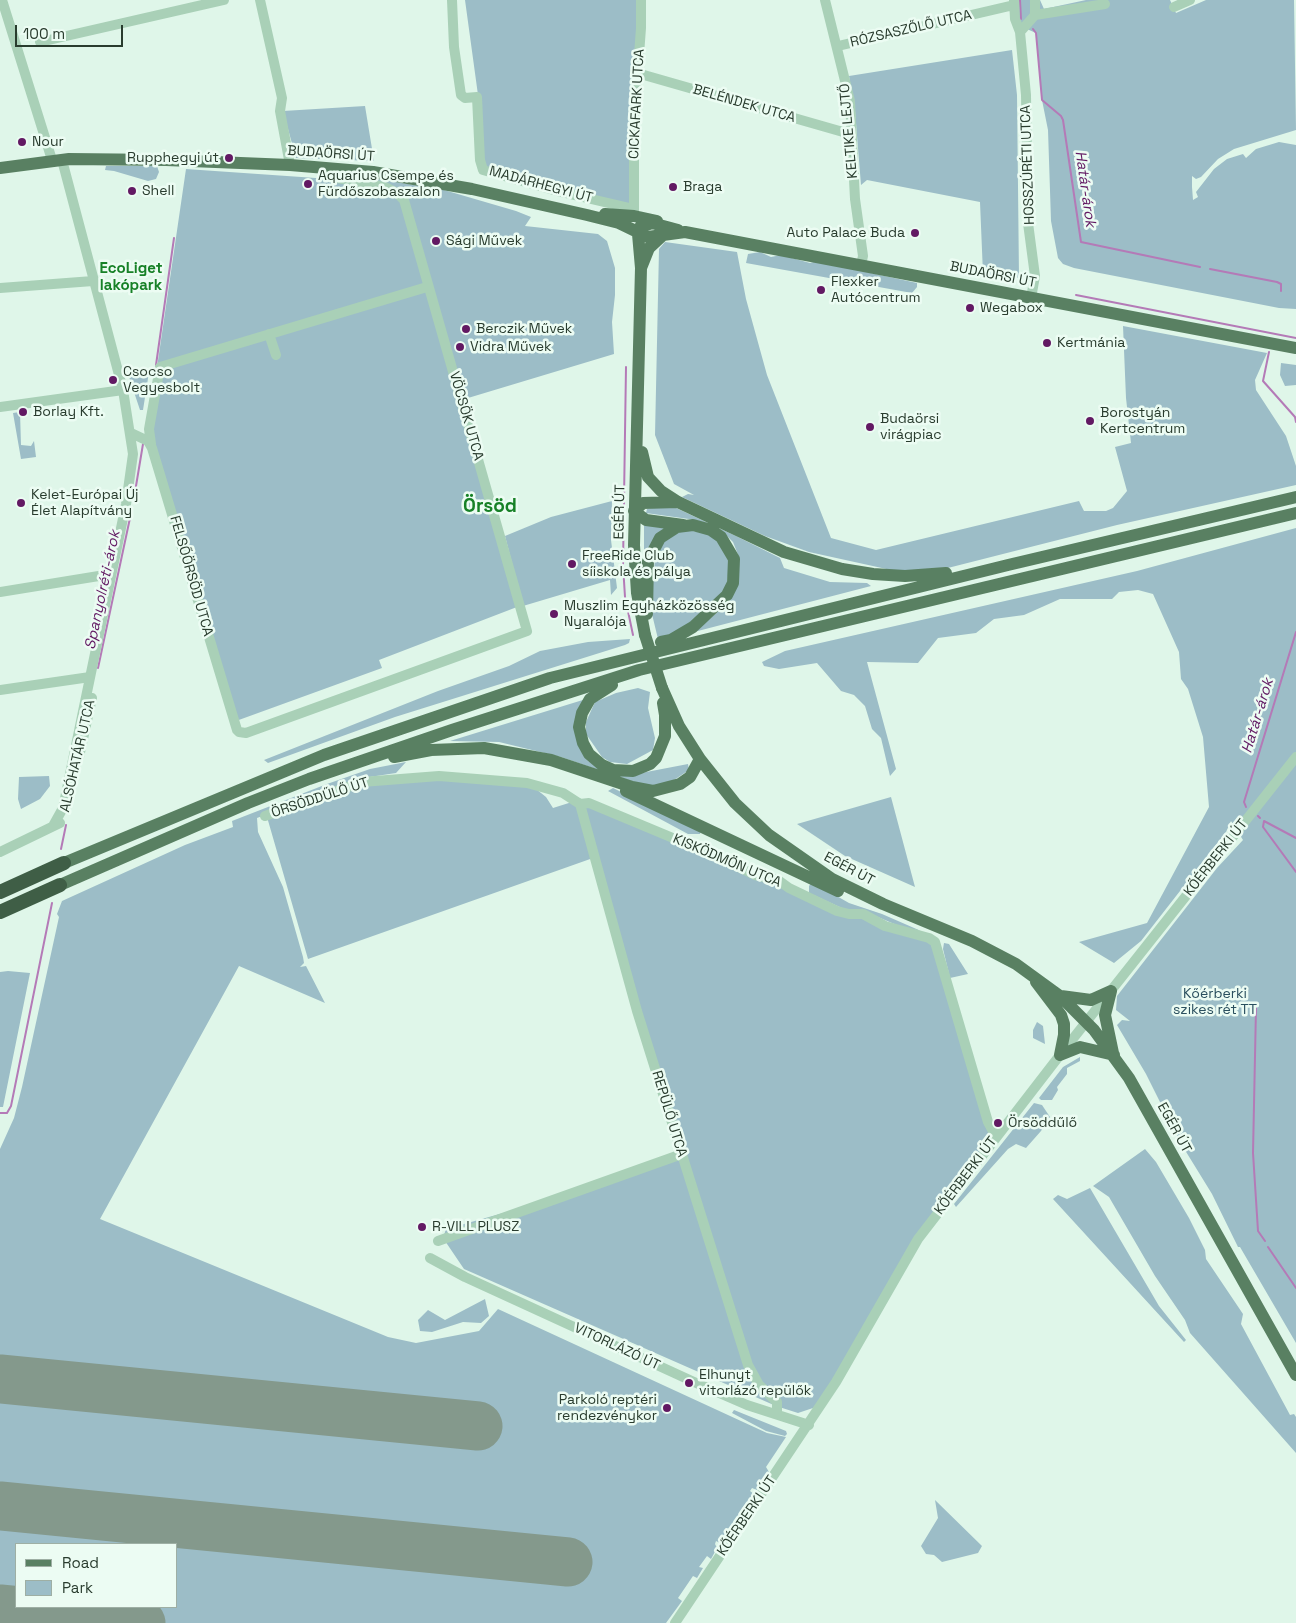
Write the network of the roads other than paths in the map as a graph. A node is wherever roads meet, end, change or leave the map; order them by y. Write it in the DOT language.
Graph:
graph roads {
  1 [pos="2,0"];
  2 [pos="224,0"];
  3 [pos="260,0"];
  4 [pos="452,0"];
  5 [pos="641,0"];
  6 [pos="825,0"];
  7 [pos="1035,0"];
  8 [pos="1190,0"];
  9 [pos="1014,2"];
  10 [pos="1104,4"];
  11 [pos="1174,7"];
  12 [pos="1035,15"];
  13 [pos="4,22"];
  14 [pos="1020,32"];
  15 [pos="40,42"];
  16 [pos="838,46"];
  17 [pos="637,73"];
  18 [pos="850,134"];
  19 [pos="61,160"];
  20 [pos="290,165"];
  21 [pos="0,168"];
  22 [pos="328,168"];
  23 [pos="587,215"];
  24 [pos="639,224"];
  25 [pos="684,232"];
  26 [pos="663,235"];
  27 [pos="861,265"];
  28 [pos="641,268"];
  29 [pos="94,281"];
  30 [pos="427,286"];
  31 [pos="0,288"];
  32 [pos="1032,292"];
  33 [pos="270,334"];
  34 [pos="1296,348"];
  35 [pos="276,355"];
  36 [pos="123,390"];
  37 [pos="0,407"];
  38 [pos="637,429"];
  39 [pos="143,439"];
  40 [pos="1296,497"];
  41 [pos="678,502"];
  42 [pos="634,511"];
  43 [pos="1296,513"];
  44 [pos="686,525"];
  45 [pos="1008,564"];
  46 [pos="111,574"];
  47 [pos="0,592"];
  48 [pos="645,635"];
  49 [pos="600,664"];
  50 [pos="638,670"];
  51 [pos="90,677"];
  52 [pos="662,688"];
  53 [pos="0,690"];
  54 [pos="237,730"];
  55 [pos="1296,757"];
  56 [pos="700,759"];
  57 [pos="590,773"];
  58 [pos="309,779"];
  59 [pos="580,804"];
  60 [pos="265,816"];
  61 [pos="0,852"];
  62 [pos="64,863"];
  63 [pos="60,885"];
  64 [pos="0,892"];
  65 [pos="883,904"];
  66 [pos="0,912"];
  67 [pos="1032,975"];
  68 [pos="1110,991"];
  69 [pos="1060,996"];
  70 [pos="1086,1022"];
  71 [pos="1060,1055"];
  72 [pos="1114,1055"];
  73 [pos="996,1137"];
  74 [pos="682,1154"];
  75 [pos="438,1241"];
  76 [pos="430,1258"];
  77 [pos="1296,1375"];
  78 [pos="777,1414"];
  79 [pos="809,1425"];
  80 [pos="675,1623"];
  1 -- 13 [label="street, ALSÓHATÁR UTCA"];
  2 -- 15 [label="street"];
  3 -- 20 [label="street"];
  4 -- 24 [label="street, MADÁRHEGYI ÚT"];
  5 -- 17 [label="street, CICKAFARK UTCA"];
  6 -- 16 [label="street, KELTIKE LEJTŐ"];
  7 -- 12 [label="street"];
  8 -- 11 [label="street"];
  9 -- 14 [label="street, HOSSZÚRÉTI UTCA"];
  9 -- 16 [label="street, RÓZSASZŐLŐ UTCA"];
  10 -- 12 [label="street"];
  12 -- 14 [label="street"];
  13 -- 19 [label="street, ALSÓHATÁR UTCA"];
  14 -- 32 [label="street, HOSSZÚRÉTI UTCA"];
  16 -- 18 [label="street, KELTIKE LEJTŐ"];
  17 -- 18 [label="street, BELÉNDEK UTCA"];
  17 -- 24 [label="street, CICKAFARK UTCA"];
  18 -- 27 [label="street, KELTIKE LEJTŐ"];
  19 -- 20 [label="main road, BUDAÖRSI ÚT"];
  19 -- 21 [label="main road, BUDAÖRSI ÚT"];
  19 -- 29 [label="street, ALSÓHATÁR UTCA"];
  20 -- 22 [label="main road, BUDAÖRSI ÚT"];
  22 -- 23 [label="main road, BUDAÖRSI ÚT"];
  22 -- 30 [label="street, VÖCSÖK UTCA"];
  23 -- 24 [label="main road, BUDAÖRSI ÚT"];
  23 -- 24 [label="main road, BUDAÖRSI ÚT"];
  23 -- 28 [label="main road"];
  24 -- 25 [label="main road, BUDAÖRSI ÚT"];
  24 -- 26 [label="main road, BUDAÖRSI ÚT"];
  24 -- 28 [label="main road, EGÉR ÚT"];
  25 -- 26 [label="main road, BUDAÖRSI ÚT"];
  25 -- 27 [label="main road, BUDAÖRSI ÚT"];
  26 -- 28 [label="main road"];
  27 -- 32 [label="main road, BUDAÖRSI ÚT"];
  28 -- 38 [label="main road, EGÉR ÚT"];
  29 -- 31 [label="street"];
  29 -- 36 [label="street, ALSÓHATÁR UTCA"];
  30 -- 33 [label="street"];
  30 -- 54 [label="street, VÖCSÖK UTCA"];
  32 -- 34 [label="main road, BUDAÖRSI ÚT"];
  33 -- 35 [label="street"];
  33 -- 39 [label="street, ALSÓHATÁR UTCA"];
  36 -- 37 [label="street"];
  36 -- 39 [label="street, ALSÓHATÁR UTCA"];
  38 -- 41 [label="main road"];
  38 -- 42 [label="main road, EGÉR ÚT"];
  39 -- 46 [label="street, ALSÓHATÁR UTCA"];
  39 -- 54 [label="street, FELSŐÖRSÖD UTCA"];
  40 -- 45 [label="main road"];
  41 -- 42 [label="main road"];
  41 -- 45 [label="main road"];
  42 -- 44 [label="main road"];
  42 -- 48 [label="main road, EGÉR ÚT"];
  43 -- 50 [label="main road"];
  44 -- 48 [label="main road"];
  44 -- 49 [label="main road"];
  45 -- 49 [label="main road"];
  46 -- 47 [label="street"];
  46 -- 51 [label="street, ALSÓHATÁR UTCA"];
  48 -- 52 [label="main road, EGÉR ÚT, bridge"];
  49 -- 62 [label="main road"];
  50 -- 52 [label="main road"];
  50 -- 58 [label="main road"];
  51 -- 53 [label="street"];
  51 -- 61 [label="street, ALSÓHATÁR UTCA"];
  52 -- 56 [label="main road, EGÉR ÚT"];
  55 -- 68 [label="street, KŐÉRBERKI ÚT"];
  56 -- 57 [label="main road"];
  56 -- 65 [label="main road, EGÉR ÚT"];
  57 -- 58 [label="main road"];
  57 -- 65 [label="main road"];
  58 -- 63 [label="main road"];
  59 -- 60 [label="street, ÖRSÖDDŰLŐ ÚT"];
  59 -- 73 [label="street, KISKÖDMÖN UTCA"];
  59 -- 74 [label="street, REPÜLŐ UTCA"];
  62 -- 64 [label="highway"];
  63 -- 66 [label="highway"];
  65 -- 67 [label="main road, EGÉR ÚT"];
  67 -- 69 [label="main road, EGÉR ÚT"];
  67 -- 71 [label="main road"];
  68 -- 69 [label="main road"];
  68 -- 70 [label="street, KŐÉRBERKI ÚT"];
  68 -- 72 [label="main road"];
  69 -- 70 [label="main road, EGÉR ÚT"];
  70 -- 71 [label="street, KŐÉRBERKI ÚT"];
  70 -- 72 [label="main road, EGÉR ÚT"];
  71 -- 72 [label="main road"];
  71 -- 73 [label="street, KŐÉRBERKI ÚT"];
  72 -- 77 [label="main road, EGÉR ÚT"];
  73 -- 79 [label="street, KŐÉRBERKI ÚT"];
  74 -- 75 [label="street"];
  74 -- 78 [label="street, REPÜLŐ UTCA"];
  76 -- 78 [label="street, VITORLÁZÓ ÚT"];
  78 -- 79 [label="street, VITORLÁZÓ ÚT"];
  79 -- 80 [label="street, KŐÉRBERKI ÚT"];
}
